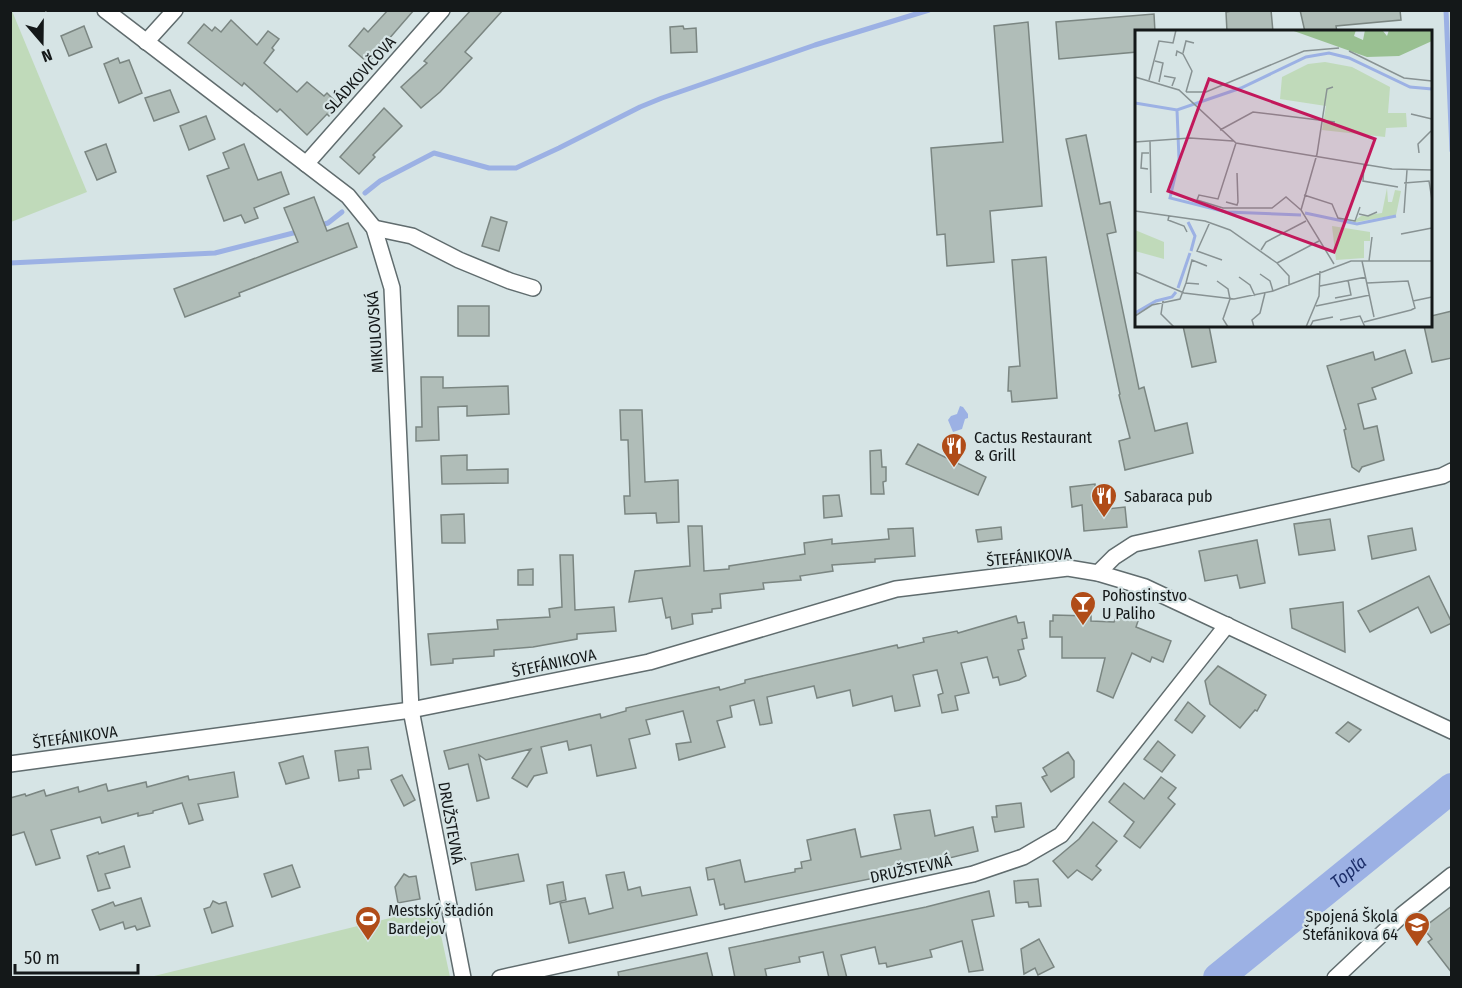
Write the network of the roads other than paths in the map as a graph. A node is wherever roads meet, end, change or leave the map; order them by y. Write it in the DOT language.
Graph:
graph roads {
  1 [pos="105,10"];
  2 [pos="175,10"];
  3 [pos="442,10"];
  4 [pos="146,42"];
  5 [pos="306,164"];
  6 [pos="374,228"];
  7 [pos="533,288"];
  8 [pos="1452,471"];
  9 [pos="1098,573"];
  10 [pos="1227,625"];
  11 [pos="411,710"];
  12 [pos="1452,731"];
  13 [pos="10,764"];
  14 [pos="1452,875"];
  15 [pos="463,978"];
  16 [pos="500,978"];
  17 [pos="1335,978"];
  1 -- 4 [label="street, MIKULOVSKÁ"];
  2 -- 4 [label="street"];
  3 -- 5 [label="street, SLÁDKOVIČOVA"];
  4 -- 5 [label="street, MIKULOVSKÁ"];
  5 -- 6 [label="street, MIKULOVSKÁ"];
  6 -- 7 [label="street"];
  6 -- 11 [label="street, MIKULOVSKÁ"];
  8 -- 9 [label="street"];
  9 -- 10 [label="street, ŠTEFÁNIKOVA"];
  9 -- 11 [label="street, ŠTEFÁNIKOVA"];
  10 -- 12 [label="street, ŠTEFÁNIKOVA"];
  10 -- 16 [label="street, DRUŽSTEVNÁ"];
  11 -- 13 [label="street, ŠTEFÁNIKOVA"];
  11 -- 15 [label="street, DRUŽSTEVNÁ"];
  14 -- 17 [label="street"];
}
